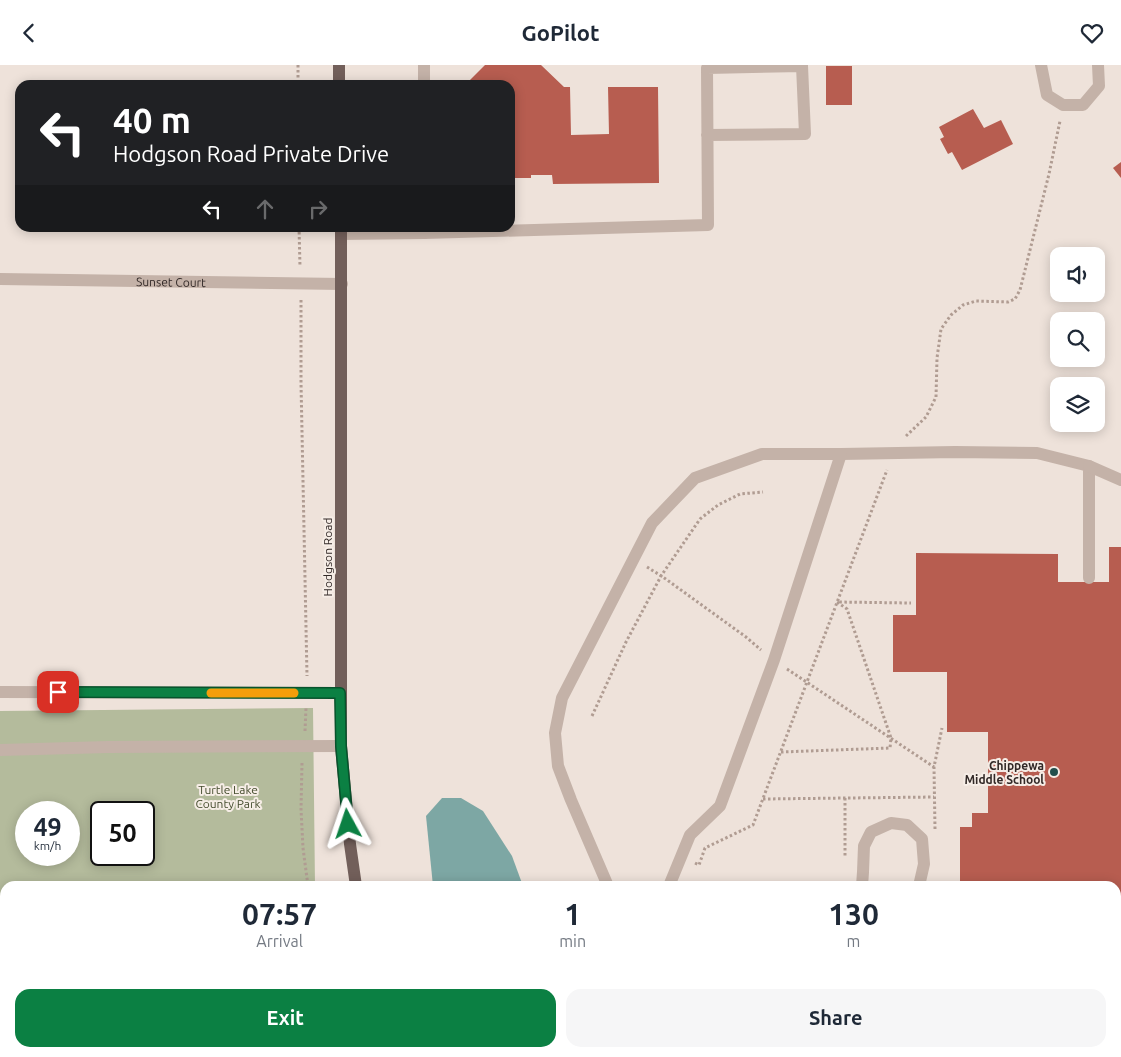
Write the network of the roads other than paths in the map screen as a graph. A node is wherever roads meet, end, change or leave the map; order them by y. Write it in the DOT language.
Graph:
graph roads {
  1 [pos="339,65"];
  2 [pos="424,65"];
  3 [pos="1041,65"];
  4 [pos="1098,65"];
  5 [pos="339,80"];
  6 [pos="424,80"];
  7 [pos="707,135"];
  8 [pos="515,228"];
  9 [pos="341,232"];
  10 [pos="0,279"];
  11 [pos="342,284"];
  12 [pos="842,454"];
  13 [pos="1089,466"];
  14 [pos="1121,480"];
  15 [pos="1089,578"];
  16 [pos="0,692"];
  17 [pos="340,693"];
  18 [pos="341,746"];
  19 [pos="0,750"];
  20 [pos="355,881"];
  21 [pos="606,881"];
  22 [pos="671,881"];
  23 [pos="862,881"];
  24 [pos="920,881"];
  1 -- 5 [label="main road"];
  2 -- 6 [label="street"];
  3 -- 4 [label="street"];
  7 -- 7 [label="street"];
  7 -- 8 [label="street"];
  9 -- 11 [label="main road, Hodgson Road"];
  10 -- 11 [label="street, Sunset Court"];
  11 -- 17 [label="main road, Hodgson Road"];
  12 -- 13 [label="street"];
  12 -- 21 [label="street"];
  12 -- 22 [label="street"];
  13 -- 14 [label="street"];
  13 -- 15 [label="street"];
  16 -- 17 [label="street"];
  17 -- 18 [label="main road, Hodgson Road"];
  18 -- 19 [label="street"];
  18 -- 20 [label="main road, Hodgson Road"];
  23 -- 24 [label="street"];
}
